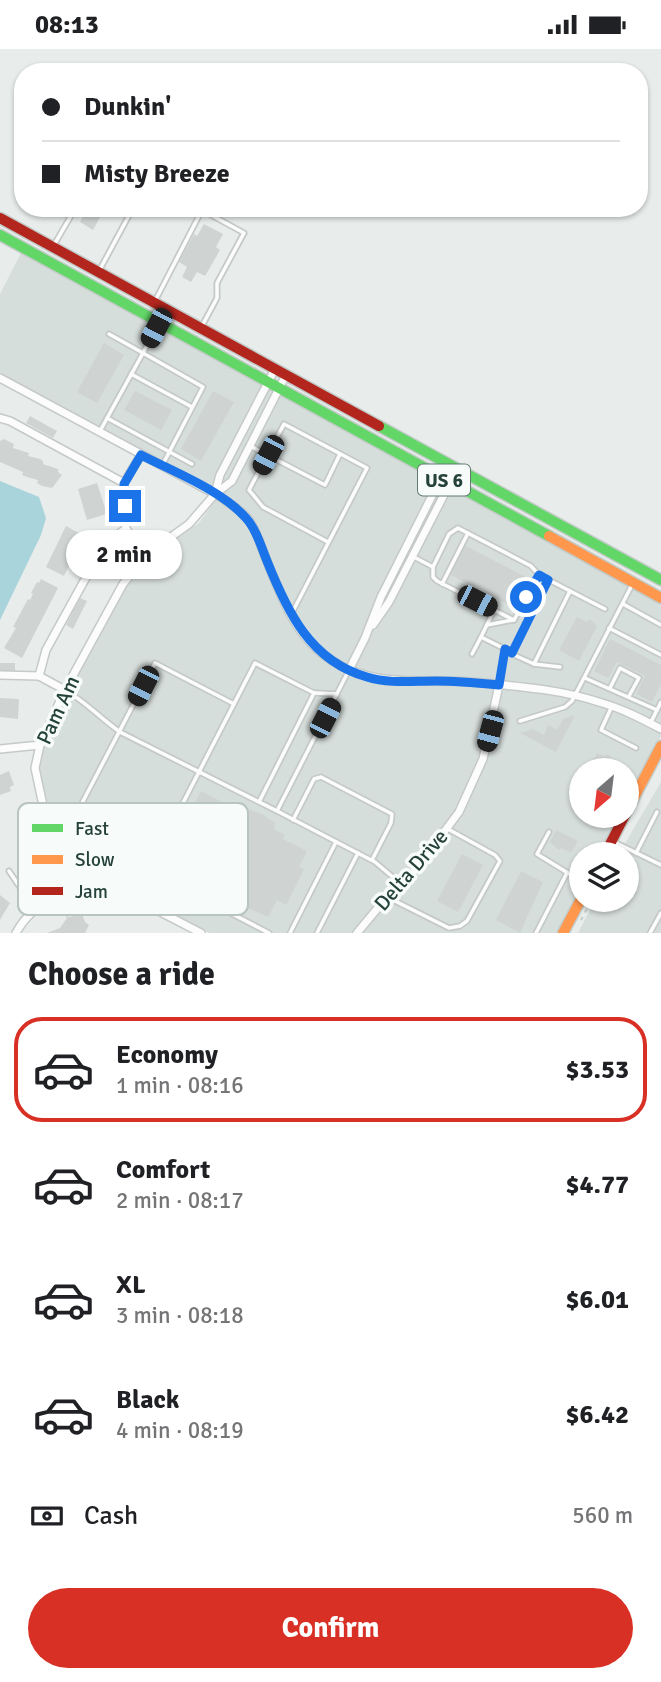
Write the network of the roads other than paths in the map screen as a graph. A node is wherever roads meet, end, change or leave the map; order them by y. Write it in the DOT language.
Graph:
graph roads {
  1 [pos="70,217"];
  2 [pos="128,217"];
  3 [pos="198,217"];
  4 [pos="216,217"];
  5 [pos="0,218"];
  6 [pos="0,235"];
  7 [pos="53,247"];
  8 [pos="98,272"];
  9 [pos="154,302"];
  10 [pos="159,323"];
  11 [pos="201,328"];
  12 [pos="109,334"];
  13 [pos="143,353"];
  14 [pos="275,369"];
  15 [pos="131,374"];
  16 [pos="286,375"];
  17 [pos="0,378"];
  18 [pos="268,383"];
  19 [pos="279,389"];
  20 [pos="192,407"];
  21 [pos="0,418"];
  22 [pos="107,418"];
  23 [pos="99,432"];
  24 [pos="250,446"];
  25 [pos="169,452"];
  26 [pos="340,454"];
  27 [pos="141,455"];
  28 [pos="268,455"];
  29 [pos="192,464"];
  30 [pos="162,465"];
  31 [pos="446,480"];
  32 [pos="124,484"];
  33 [pos="215,494"];
  34 [pos="126,529"];
  35 [pos="468,533"];
  36 [pos="328,542"];
  37 [pos="404,552"];
  38 [pos="146,555"];
  39 [pos="412,557"];
  40 [pos="433,567"];
  41 [pos="539,575"];
  42 [pos="548,580"];
  43 [pos="661,580"];
  44 [pos="632,583"];
  45 [pos="442,584"];
  46 [pos="570,591"];
  47 [pos="661,598"];
  48 [pos="622,604"];
  49 [pos="605,609"];
  50 [pos="494,610"];
  51 [pos="291,615"];
  52 [pos="514,620"];
  53 [pos="487,625"];
  54 [pos="661,625"];
  55 [pos="608,628"];
  56 [pos="481,637"];
  57 [pos="365,638"];
  58 [pos="505,649"];
  59 [pos="512,653"];
  60 [pos="472,654"];
  61 [pos="661,655"];
  62 [pos="534,664"];
  63 [pos="560,667"];
  64 [pos="349,670"];
  65 [pos="0,675"];
  66 [pos="39,676"];
  67 [pos="584,678"];
  68 [pos="499,685"];
  69 [pos="610,688"];
  70 [pos="65,690"];
  71 [pos="314,693"];
  72 [pos="337,694"];
  73 [pos="576,696"];
  74 [pos="629,696"];
  75 [pos="661,702"];
  76 [pos="234,704"];
  77 [pos="612,706"];
  78 [pos="657,710"];
  79 [pos="520,721"];
  80 [pos="650,723"];
  81 [pos="661,729"];
  82 [pos="120,731"];
  83 [pos="40,745"];
  84 [pos="661,746"];
  85 [pos="636,748"];
  86 [pos="0,749"];
  87 [pos="199,772"];
  88 [pos="639,789"];
  89 [pos="259,802"];
  90 [pos="42,803"];
  91 [pos="81,803"];
  92 [pos="183,803"];
  93 [pos="276,811"];
  94 [pos="657,812"];
  95 [pos="293,820"];
  96 [pos="619,828"];
  97 [pos="448,829"];
  98 [pos="549,832"];
  99 [pos="612,841"];
  100 [pos="337,842"];
  101 [pos="639,847"];
  102 [pos="358,853"];
  103 [pos="639,854"];
  104 [pos="372,860"];
  105 [pos="661,865"];
  106 [pos="9,871"];
  107 [pos="567,873"];
  108 [pos="18,884"];
  109 [pos="401,884"];
  110 [pos="387,897"];
  111 [pos="574,912"];
  112 [pos="661,913"];
  113 [pos="28,915"];
  114 [pos="167,915"];
  115 [pos="234,915"];
  116 [pos="16,933"];
  117 [pos="201,933"];
  118 [pos="269,933"];
  119 [pos="290,933"];
  120 [pos="317,933"];
  121 [pos="357,933"];
  122 [pos="536,933"];
  123 [pos="563,933"];
  124 [pos="650,933"];
  1 -- 7 [label="lane"];
  2 -- 8 [label="lane"];
  3 -- 9 [label="lane"];
  4 -- 11 [label="lane"];
  5 -- 7 [label="main road, US 6"];
  6 -- 10 [label="main road, US 6"];
  7 -- 8 [label="main road, US 6"];
  8 -- 9 [label="main road, US 6"];
  9 -- 11 [label="main road, US 6"];
  10 -- 13 [label="lane"];
  10 -- 18 [label="main road, US 6"];
  11 -- 14 [label="main road, US 6"];
  12 -- 13 [label="lane"];
  13 -- 15 [label="lane"];
  13 -- 20 [label="lane"];
  14 -- 16 [label="main road, US 6"];
  14 -- 18 [label="street, Pam Am"];
  15 -- 20 [label="lane"];
  15 -- 22 [label="lane"];
  16 -- 19 [label="street, Pam Am"];
  16 -- 43 [label="main road, US 6"];
  17 -- 23 [label="street"];
  18 -- 19 [label="main road, US 6"];
  18 -- 33 [label="street, Pam Am"];
  19 -- 24 [label="street, Pam Am"];
  19 -- 31 [label="main road, US 6 / US 6"];
  20 -- 25 [label="lane"];
  21 -- 32 [label="street"];
  22 -- 23 [label="lane"];
  22 -- 25 [label="lane"];
  23 -- 27 [label="street"];
  24 -- 28 [label="lane"];
  24 -- 33 [label="street, Pam Am"];
  25 -- 29 [label="lane"];
  25 -- 30 [label="lane"];
  26 -- 28 [label="lane"];
  26 -- 28 [label="lane"];
  26 -- 36 [label="lane"];
  27 -- 30 [label="street"];
  27 -- 32 [label="street"];
  28 -- 36 [label="lane"];
  30 -- 33 [label="street"];
  31 -- 37 [label="street"];
  31 -- 39 [label="street"];
  31 -- 44 [label="main road, US 6 / US 6"];
  32 -- 34 [label="street"];
  33 -- 38 [label="street, Pam Am"];
  33 -- 51 [label="street"];
  34 -- 38 [label="street"];
  34 -- 66 [label="street"];
  35 -- 40 [label="lane"];
  35 -- 41 [label="lane"];
  35 -- 45 [label="lane"];
  36 -- 51 [label="lane"];
  37 -- 39 [label="lane"];
  37 -- 57 [label="street"];
  38 -- 70 [label="street, Pam Am"];
  39 -- 40 [label="lane"];
  39 -- 57 [label="street"];
  40 -- 45 [label="lane"];
  41 -- 42 [label="lane"];
  41 -- 52 [label="lane"];
  42 -- 46 [label="lane"];
  42 -- 59 [label="lane"];
  44 -- 47 [label="main road, US 6 / US 6"];
  44 -- 48 [label="lane"];
  45 -- 50 [label="lane"];
  46 -- 49 [label="lane"];
  46 -- 62 [label="lane"];
  48 -- 54 [label="lane"];
  48 -- 55 [label="lane"];
  50 -- 52 [label="lane"];
  50 -- 53 [label="lane"];
  51 -- 64 [label="street"];
  52 -- 53 [label="lane"];
  53 -- 56 [label="lane"];
  55 -- 61 [label="lane"];
  55 -- 67 [label="lane"];
  56 -- 58 [label="lane"];
  56 -- 60 [label="lane"];
  57 -- 64 [label="street"];
  58 -- 59 [label="lane"];
  58 -- 68 [label="lane"];
  59 -- 62 [label="lane"];
  62 -- 63 [label="lane"];
  64 -- 68 [label="street"];
  64 -- 72 [label="lane"];
  65 -- 66 [label="street"];
  66 -- 70 [label="street"];
  67 -- 69 [label="lane"];
  67 -- 73 [label="lane"];
  68 -- 73 [label="street"];
  68 -- 97 [label="street, Delta Drive"];
  69 -- 74 [label="lane"];
  69 -- 74 [label="lane"];
  70 -- 82 [label="lane"];
  70 -- 83 [label="street, Pam Am"];
  71 -- 72 [label="lane"];
  71 -- 76 [label="lane"];
  71 -- 89 [label="lane"];
  72 -- 93 [label="lane"];
  73 -- 77 [label="street"];
  73 -- 79 [label="lane"];
  74 -- 78 [label="lane"];
  75 -- 78 [label="lane"];
  76 -- 82 [label="lane"];
  76 -- 87 [label="lane"];
  77 -- 80 [label="street"];
  77 -- 85 [label="lane"];
  78 -- 80 [label="lane"];
  80 -- 81 [label="street"];
  82 -- 87 [label="lane"];
  82 -- 91 [label="lane"];
  83 -- 86 [label="street"];
  83 -- 90 [label="street, Pam Am"];
  84 -- 88 [label="main road"];
  87 -- 89 [label="lane"];
  87 -- 92 [label="lane"];
  89 -- 93 [label="lane"];
  93 -- 95 [label="lane"];
  94 -- 101 [label="lane"];
  95 -- 100 [label="lane"];
  95 -- 104 [label="lane"];
  96 -- 99 [label="main road"];
  97 -- 109 [label="street, Delta Drive"];
  97 -- 110 [label="lane"];
  98 -- 107 [label="lane"];
  100 -- 102 [label="lane"];
  100 -- 119 [label="lane"];
  102 -- 104 [label="lane"];
  102 -- 120 [label="lane"];
  103 -- 105 [label="lane"];
  104 -- 109 [label="lane"];
  106 -- 108 [label="lane"];
  107 -- 122 [label="lane"];
  109 -- 110 [label="street, Delta Drive"];
  110 -- 121 [label="street, Delta Drive"];
  111 -- 123 [label="main road"];
  112 -- 124 [label="lane"];
  113 -- 116 [label="street"];
  114 -- 117 [label="street, Pam Am"];
  115 -- 118 [label="lane"];
}
